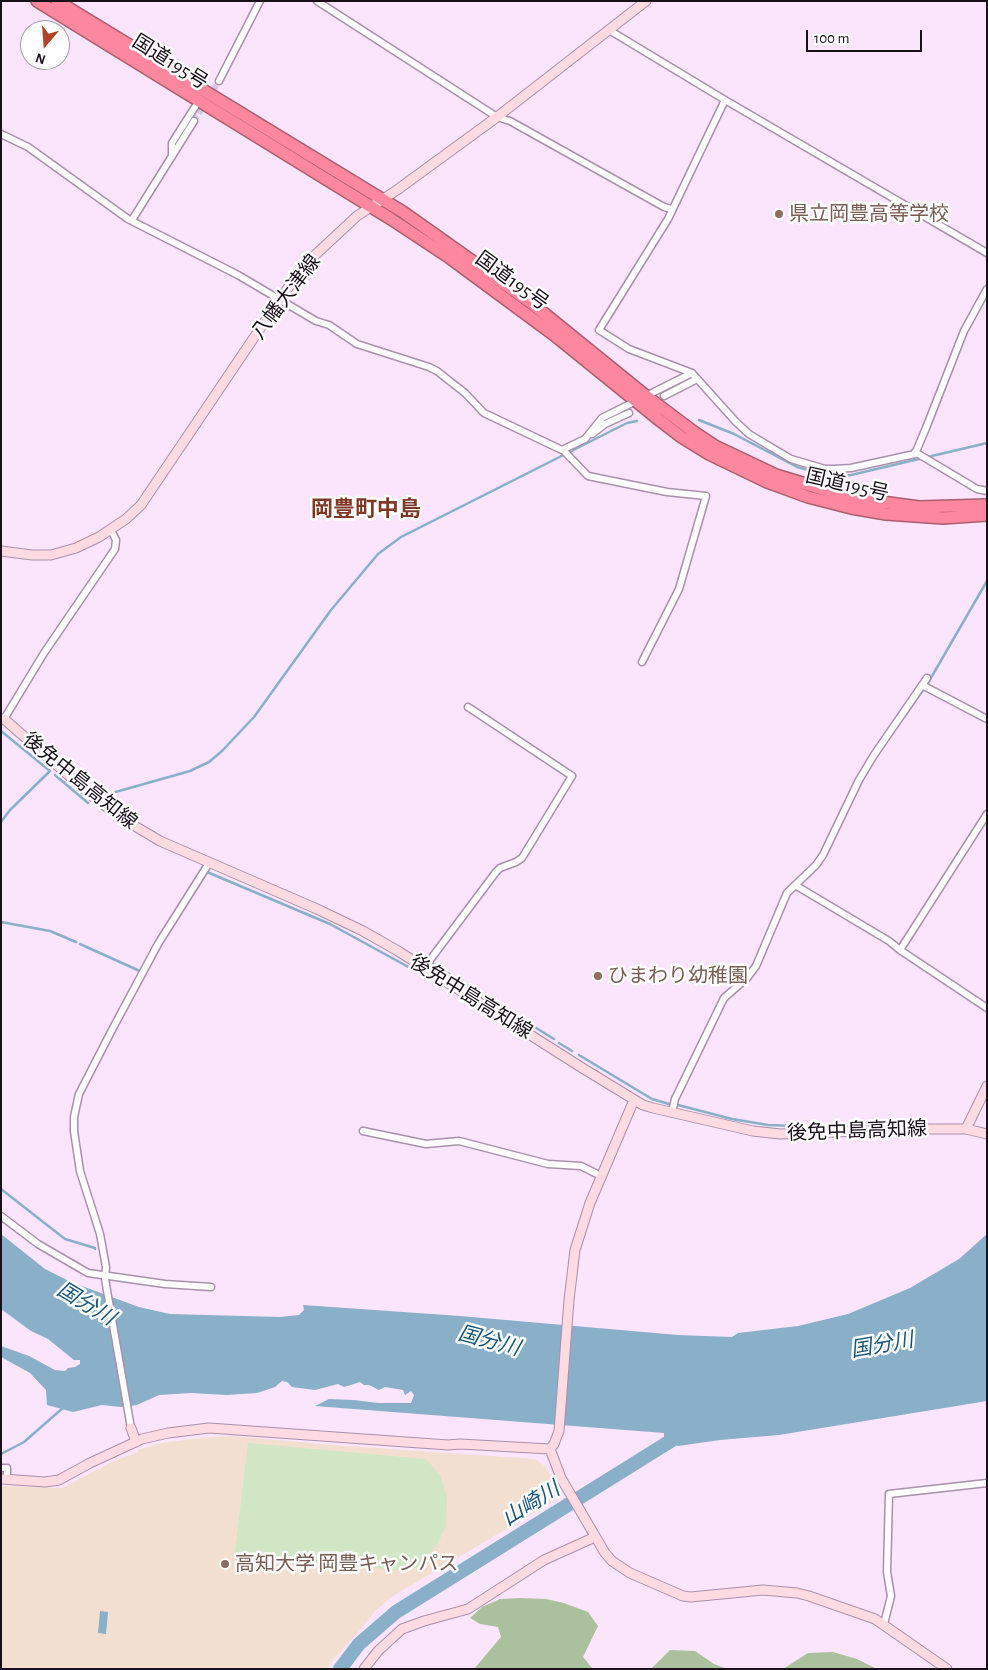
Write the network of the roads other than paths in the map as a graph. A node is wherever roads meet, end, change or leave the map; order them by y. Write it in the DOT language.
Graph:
graph roads {
  1 [pos="37,1"];
  2 [pos="57,1"];
  3 [pos="260,1"];
  4 [pos="317,1"];
  5 [pos="646,1"];
  6 [pos="609,30"];
  7 [pos="219,81"];
  8 [pos="201,97"];
  9 [pos="725,100"];
  10 [pos="497,117"];
  11 [pos="194,121"];
  12 [pos="1,134"];
  13 [pos="172,156"];
  14 [pos="382,200"];
  15 [pos="370,207"];
  16 [pos="671,209"];
  17 [pos="132,220"];
  18 [pos="987,253"];
  19 [pos="987,289"];
  20 [pos="280,299"];
  21 [pos="692,373"];
  22 [pos="698,379"];
  23 [pos="646,396"];
  24 [pos="664,396"];
  25 [pos="634,401"];
  26 [pos="629,413"];
  27 [pos="585,439"];
  28 [pos="565,452"];
  29 [pos="921,456"];
  30 [pos="987,491"];
  31 [pos="987,505"];
  32 [pos="987,515"];
  33 [pos="112,530"];
  34 [pos="1,551"];
  35 [pos="642,662"];
  36 [pos="927,678"];
  37 [pos="922,685"];
  38 [pos="468,707"];
  39 [pos="3,719"];
  40 [pos="987,719"];
  41 [pos="987,814"];
  42 [pos="209,863"];
  43 [pos="795,885"];
  44 [pos="900,950"];
  45 [pos="424,968"];
  46 [pos="987,1008"];
  47 [pos="987,1086"];
  48 [pos="634,1100"];
  49 [pos="672,1113"];
  50 [pos="966,1129"];
  51 [pos="363,1132"];
  52 [pos="987,1134"];
  53 [pos="601,1176"];
  54 [pos="1,1216"];
  55 [pos="105,1277"];
  56 [pos="211,1287"];
  57 [pos="131,1428"];
  58 [pos="136,1442"];
  59 [pos="550,1449"];
  60 [pos="1,1468"];
  61 [pos="4,1479"];
  62 [pos="987,1483"];
  63 [pos="595,1537"];
  64 [pos="884,1624"];
  65 [pos="364,1669"];
  66 [pos="947,1669"];
  1 -- 8 [label="highway, 国道195号"];
  2 -- 8 [label="highway, 国道195号"];
  3 -- 7 [label="street"];
  4 -- 10 [label="street"];
  5 -- 6 [label="main road, 八幡大津線"];
  6 -- 9 [label="street"];
  6 -- 10 [label="main road, 八幡大津線"];
  8 -- 13 [label="street"];
  8 -- 14 [label="highway, 国道195号"];
  8 -- 15 [label="highway, 国道195号"];
  9 -- 16 [label="street"];
  9 -- 18 [label="street"];
  10 -- 14 [label="main road, 八幡大津線"];
  10 -- 16 [label="street"];
  11 -- 13 [label="street"];
  12 -- 17 [label="street"];
  13 -- 17 [label="street"];
  14 -- 15 [label="main road, 八幡大津線"];
  14 -- 23 [label="highway, 国道195号"];
  15 -- 20 [label="main road, 八幡大津線"];
  15 -- 25 [label="highway, 国道195号"];
  16 -- 21 [label="street"];
  17 -- 20 [label="street"];
  19 -- 29 [label="street"];
  20 -- 28 [label="street"];
  20 -- 33 [label="main road, 八幡大津線"];
  21 -- 22 [label="street"];
  21 -- 23 [label="street"];
  22 -- 24 [label="street"];
  22 -- 29 [label="street"];
  23 -- 25 [label="street"];
  23 -- 31 [label="highway, 国道195号"];
  25 -- 27 [label="street"];
  25 -- 32 [label="highway, 国道195号"];
  26 -- 27 [label="street"];
  27 -- 28 [label="street"];
  28 -- 35 [label="street"];
  29 -- 30 [label="street"];
  33 -- 34 [label="main road, 八幡大津線"];
  33 -- 39 [label="street"];
  36 -- 37 [label="street"];
  37 -- 40 [label="street"];
  37 -- 43 [label="street"];
  38 -- 45 [label="street"];
  39 -- 42 [label="main road, 後免中島高知線"];
  41 -- 44 [label="street"];
  42 -- 45 [label="main road, 後免中島高知線"];
  42 -- 55 [label="street"];
  43 -- 44 [label="street"];
  43 -- 49 [label="street"];
  44 -- 46 [label="street"];
  45 -- 48 [label="main road, 後免中島高知線"];
  47 -- 50 [label="main road"];
  48 -- 49 [label="main road, 後免中島高知線"];
  48 -- 53 [label="main road"];
  49 -- 50 [label="main road, 後免中島高知線"];
  50 -- 52 [label="main road, 後免中島高知線"];
  51 -- 53 [label="street"];
  53 -- 59 [label="main road"];
  54 -- 55 [label="street"];
  55 -- 56 [label="street"];
  55 -- 57 [label="street"];
  57 -- 58 [label="main road"];
  58 -- 59 [label="main road"];
  58 -- 61 [label="main road"];
  59 -- 63 [label="main road"];
  60 -- 61 [label="street"];
  62 -- 64 [label="street"];
  63 -- 64 [label="main road"];
  63 -- 65 [label="main road"];
  64 -- 66 [label="main road"];
}
